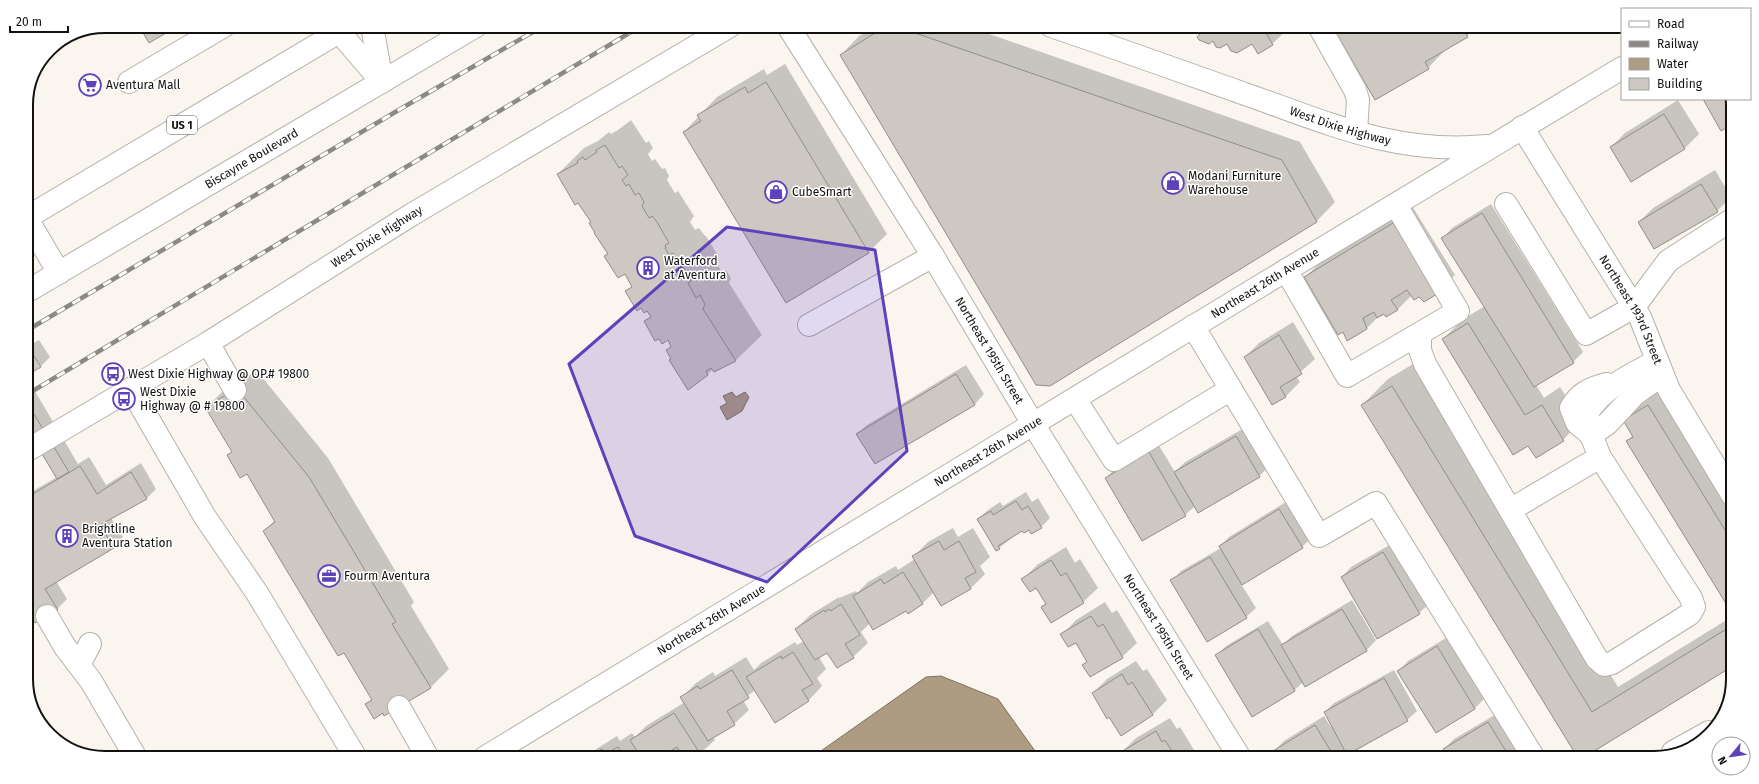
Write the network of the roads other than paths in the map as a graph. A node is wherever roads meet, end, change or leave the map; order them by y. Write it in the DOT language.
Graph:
graph roads {
  1 [pos="212,33"];
  2 [pos="333,33"];
  3 [pos="345,33"];
  4 [pos="373,33"];
  5 [pos="464,33"];
  6 [pos="718,33"];
  7 [pos="792,33"];
  8 [pos="1071,33"];
  9 [pos="1322,33"];
  10 [pos="1621,69"];
  11 [pos="129,82"];
  12 [pos="382,82"];
  13 [pos="1522,127"];
  14 [pos="1356,132"];
  15 [pos="1492,145"];
  16 [pos="1506,204"];
  17 [pos="1396,205"];
  18 [pos="33,214"];
  19 [pos="1726,224"];
  20 [pos="33,230"];
  21 [pos="934,256"];
  22 [pos="1286,270"];
  23 [pos="59,273"];
  24 [pos="33,286"];
  25 [pos="1634,307"];
  26 [pos="809,325"];
  27 [pos="1193,326"];
  28 [pos="1420,335"];
  29 [pos="208,343"];
  30 [pos="1660,368"];
  31 [pos="131,389"];
  32 [pos="1231,389"];
  33 [pos="235,390"];
  34 [pos="1075,399"];
  35 [pos="1033,424"];
  36 [pos="1591,435"];
  37 [pos="33,447"];
  38 [pos="1600,457"];
  39 [pos="1726,485"];
  40 [pos="1510,510"];
  41 [pos="47,616"];
  42 [pos="90,644"];
  43 [pos="79,665"];
  44 [pos="399,708"];
  45 [pos="132,751"];
  46 [pos="352,751"];
  47 [pos="424,751"];
  48 [pos="496,751"];
  49 [pos="1236,751"];
  50 [pos="1530,751"];
  1 -- 11 [label="street"];
  2 -- 18 [label="street, US 1"];
  3 -- 12 [label="street"];
  4 -- 12 [label="street"];
  5 -- 12 [label="street, Biscayne Boulevard"];
  6 -- 29 [label="street, West Dixie Highway"];
  7 -- 21 [label="street, Northeast 195th Street"];
  8 -- 14 [label="street, West Dixie Highway"];
  9 -- 14 [label="street"];
  10 -- 13 [label="street, West Dixie Highway"];
  12 -- 23 [label="street, Biscayne Boulevard"];
  13 -- 15 [label="street, West Dixie Highway"];
  13 -- 25 [label="street, Northeast 193rd Street"];
  14 -- 15 [label="street, West Dixie Highway"];
  15 -- 17 [label="street, Northeast 26th Avenue"];
  16 -- 25 [label="street"];
  17 -- 22 [label="street, Northeast 26th Avenue"];
  17 -- 28 [label="street"];
  19 -- 25 [label="street"];
  20 -- 23 [label="street"];
  21 -- 26 [label="street"];
  21 -- 35 [label="street, Northeast 195th Street"];
  22 -- 27 [label="street, Northeast 26th Avenue"];
  22 -- 28 [label="street"];
  23 -- 24 [label="street, Biscayne Boulevard"];
  25 -- 30 [label="street, Northeast 193rd Street"];
  27 -- 32 [label="street"];
  27 -- 34 [label="street, Northeast 26th Avenue"];
  28 -- 40 [label="street"];
  29 -- 31 [label="street, West Dixie Highway"];
  29 -- 33 [label="street"];
  30 -- 36 [label="street"];
  30 -- 36 [label="street"];
  30 -- 39 [label="street, Northeast 193rd Street"];
  31 -- 37 [label="street, West Dixie Highway"];
  31 -- 46 [label="street"];
  32 -- 34 [label="street"];
  32 -- 50 [label="street"];
  34 -- 35 [label="street, Northeast 26th Avenue"];
  35 -- 48 [label="street, Northeast 26th Avenue"];
  35 -- 49 [label="street, Northeast 195th Street"];
  36 -- 38 [label="street"];
  38 -- 40 [label="street"];
  38 -- 40 [label="street"];
  41 -- 43 [label="street"];
  42 -- 43 [label="street"];
  43 -- 45 [label="street"];
  44 -- 47 [label="street"];
}
